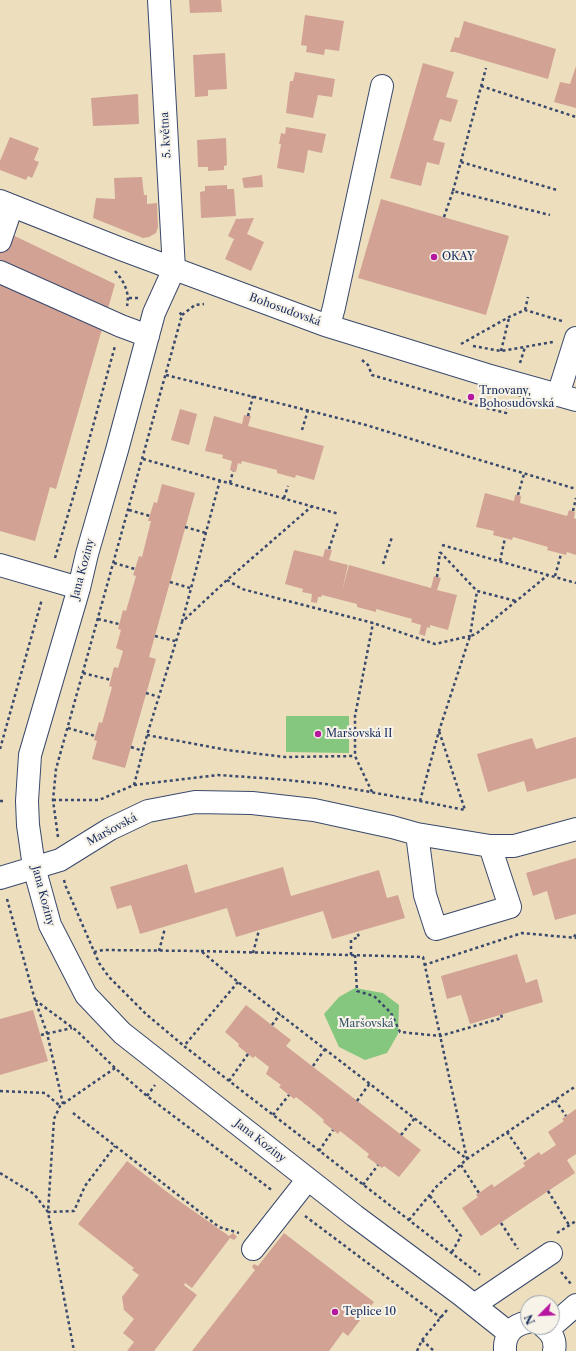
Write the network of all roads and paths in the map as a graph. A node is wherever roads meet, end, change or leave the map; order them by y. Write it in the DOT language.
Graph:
graph roads {
  1 [pos="159,0"];
  2 [pos="486,68"];
  3 [pos="382,86"];
  4 [pos="481,86"];
  5 [pos="576,116"];
  6 [pos="461,162"];
  7 [pos="557,190"];
  8 [pos="453,191"];
  9 [pos="6,203"];
  10 [pos="550,215"];
  11 [pos="444,217"];
  12 [pos="0,241"];
  13 [pos="174,269"];
  14 [pos="0,272"];
  15 [pos="528,297"];
  16 [pos="525,310"];
  17 [pos="509,317"];
  18 [pos="328,326"];
  19 [pos="566,334"];
  20 [pos="148,336"];
  21 [pos="454,342"];
  22 [pos="461,345"];
  23 [pos="501,351"];
  24 [pos="253,396"];
  25 [pos="567,398"];
  26 [pos="308,410"];
  27 [pos="248,416"];
  28 [pos="302,430"];
  29 [pos="143,459"];
  30 [pos="233,471"];
  31 [pos="524,474"];
  32 [pos="220,480"];
  33 [pos="230,483"];
  34 [pos="288,486"];
  35 [pos="576,489"];
  36 [pos="75,491"];
  37 [pos="518,495"];
  38 [pos="284,498"];
  39 [pos="576,498"];
  40 [pos="311,507"];
  41 [pos="129,510"];
  42 [pos="573,511"];
  43 [pos="339,514"];
  44 [pos="150,516"];
  45 [pos="338,522"];
  46 [pos="186,527"];
  47 [pos="206,533"];
  48 [pos="392,537"];
  49 [pos="506,538"];
  50 [pos="442,545"];
  51 [pos="329,549"];
  52 [pos="561,554"];
  53 [pos="500,561"];
  54 [pos="114,563"];
  55 [pos="383,564"];
  56 [pos="0,565"];
  57 [pos="135,569"];
  58 [pos="548,574"];
  59 [pos="555,576"];
  60 [pos="438,577"];
  61 [pos="49,579"];
  62 [pos="227,580"];
  63 [pos="170,582"];
  64 [pos="576,583"];
  65 [pos="79,588"];
  66 [pos="190,588"];
  67 [pos="477,590"];
  68 [pos="516,601"];
  69 [pos="98,619"];
  70 [pos="182,622"];
  71 [pos="373,622"];
  72 [pos="119,624"];
  73 [pos="155,636"];
  74 [pos="470,636"];
  75 [pos="175,641"];
  76 [pos="83,673"];
  77 [pos="111,680"];
  78 [pos="146,693"];
  79 [pos="159,697"];
  80 [pos="68,728"];
  81 [pos="0,731"];
  82 [pos="5,732"];
  83 [pos="440,732"];
  84 [pos="147,735"];
  85 [pos="95,736"];
  86 [pos="131,747"];
  87 [pos="0,749"];
  88 [pos="143,751"];
  89 [pos="355,756"];
  90 [pos="372,792"];
  91 [pos="53,800"];
  92 [pos="576,829"];
  93 [pos="417,834"];
  94 [pos="490,846"];
  95 [pos="60,860"];
  96 [pos="34,867"];
  97 [pos="0,878"];
  98 [pos="14,924"];
  99 [pos="165,928"];
  100 [pos="259,930"];
  101 [pos="357,932"];
  102 [pos="576,934"];
  103 [pos="575,938"];
  104 [pos="159,951"];
  105 [pos="94,952"];
  106 [pos="201,952"];
  107 [pos="253,953"];
  108 [pos="351,955"];
  109 [pos="355,956"];
  110 [pos="424,965"];
  111 [pos="238,982"];
  112 [pos="36,1000"];
  113 [pos="280,1014"];
  114 [pos="501,1014"];
  115 [pos="272,1025"];
  116 [pos="73,1028"];
  117 [pos="47,1033"];
  118 [pos="41,1035"];
  119 [pos="440,1036"];
  120 [pos="184,1046"];
  121 [pos="325,1049"];
  122 [pos="248,1054"];
  123 [pos="313,1066"];
  124 [pos="229,1081"];
  125 [pos="370,1083"];
  126 [pos="576,1086"];
  127 [pos="0,1091"];
  128 [pos="289,1095"];
  129 [pos="555,1100"];
  130 [pos="357,1101"];
  131 [pos="63,1104"];
  132 [pos="60,1106"];
  133 [pos="74,1113"];
  134 [pos="274,1115"];
  135 [pos="566,1116"];
  136 [pos="415,1118"];
  137 [pos="333,1130"];
  138 [pos="507,1132"];
  139 [pos="401,1135"];
  140 [pos="116,1146"];
  141 [pos="319,1151"];
  142 [pos="467,1159"];
  143 [pos="527,1160"];
  144 [pos="378,1165"];
  145 [pos="461,1165"];
  146 [pos="0,1173"];
  147 [pos="308,1179"];
  148 [pos="363,1185"];
  149 [pos="548,1191"];
  150 [pos="479,1193"];
  151 [pos="430,1195"];
  152 [pos="48,1212"];
  153 [pos="409,1220"];
  154 [pos="501,1223"];
  155 [pos="569,1225"];
  156 [pos="257,1244"];
  157 [pos="452,1252"];
  158 [pos="520,1252"];
  159 [pos="551,1253"];
  160 [pos="480,1275"];
  161 [pos="474,1305"];
  162 [pos="576,1305"];
  163 [pos="560,1316"];
  164 [pos="520,1323"];
  165 [pos="551,1335"];
  166 [pos="507,1342"];
  167 [pos="74,1351"];
  168 [pos="417,1351"];
  169 [pos="434,1351"];
  170 [pos="554,1351"];
  1 -- 13 [label="street, 5. května"];
  2 -- 4 [label="path"];
  3 -- 18 [label="street"];
  4 -- 5 [label="path"];
  4 -- 6 [label="path"];
  6 -- 7 [label="path"];
  6 -- 8 [label="path"];
  8 -- 10 [label="path"];
  8 -- 11 [label="path"];
  9 -- 12 [label="street"];
  9 -- 13 [label="street, Bohosudovská"];
  13 -- 18 [label="street, Bohosudovská"];
  13 -- 20 [label="street, Jana Koziny"];
  14 -- 20 [label="street"];
  15 -- 16 [label="path"];
  16 -- 17 [label="path"];
  16 -- 19 [label="path"];
  17 -- 22 [label="path"];
  17 -- 23 [label="path"];
  18 -- 25 [label="street, Bohosudovská"];
  19 -- 23 [label="path"];
  19 -- 25 [label="street"];
  20 -- 65 [label="street, Jana Koziny"];
  21 -- 22 [label="path"];
  22 -- 23 [label="path"];
  24 -- 26 [label="path"];
  24 -- 27 [label="path"];
  24 -- 29 [label="path"];
  26 -- 28 [label="path"];
  26 -- 31 [label="path"];
  29 -- 32 [label="path"];
  29 -- 41 [label="path"];
  30 -- 33 [label="path"];
  31 -- 35 [label="path"];
  31 -- 37 [label="path"];
  32 -- 33 [label="path"];
  32 -- 47 [label="path"];
  33 -- 38 [label="path"];
  34 -- 38 [label="path"];
  36 -- 61 [label="path"];
  38 -- 40 [label="path"];
  39 -- 42 [label="path"];
  40 -- 43 [label="path"];
  40 -- 62 [label="path"];
  41 -- 44 [label="path"];
  41 -- 54 [label="path"];
  45 -- 51 [label="path"];
  46 -- 47 [label="path"];
  47 -- 66 [label="path"];
  48 -- 55 [label="path"];
  49 -- 53 [label="path"];
  50 -- 53 [label="path"];
  52 -- 59 [label="path"];
  53 -- 58 [label="path"];
  54 -- 57 [label="path"];
  54 -- 69 [label="path"];
  56 -- 61 [label="street"];
  58 -- 59 [label="path"];
  58 -- 68 [label="path"];
  59 -- 64 [label="path"];
  60 -- 67 [label="path"];
  61 -- 65 [label="street"];
  61 -- 82 [label="path"];
  62 -- 70 [label="path"];
  62 -- 71 [label="path"];
  63 -- 66 [label="path"];
  65 -- 96 [label="street, Jana Koziny"];
  66 -- 70 [label="path"];
  67 -- 68 [label="path"];
  67 -- 74 [label="path"];
  68 -- 74 [label="path"];
  69 -- 72 [label="path"];
  69 -- 76 [label="path"];
  70 -- 75 [label="path"];
  71 -- 74 [label="path"];
  71 -- 89 [label="path"];
  73 -- 75 [label="path"];
  74 -- 83 [label="path"];
  75 -- 79 [label="path"];
  76 -- 77 [label="path"];
  76 -- 80 [label="path"];
  78 -- 79 [label="path"];
  79 -- 84 [label="path"];
  80 -- 85 [label="path"];
  80 -- 91 [label="path"];
  81 -- 82 [label="path"];
  82 -- 87 [label="path"];
  83 -- 83 [label="path"];
  84 -- 88 [label="path"];
  84 -- 89 [label="path"];
  86 -- 88 [label="path"];
  88 -- 91 [label="path"];
  89 -- 90 [label="path"];
  91 -- 95 [label="path"];
  92 -- 94 [label="street, Maršovská"];
  93 -- 94 [label="street, Maršovská"];
  93 -- 94 [label="street"];
  93 -- 95 [label="street, Maršovská"];
  95 -- 96 [label="street, Maršovská"];
  95 -- 105 [label="path"];
  96 -- 97 [label="street, Maršovská"];
  96 -- 147 [label="street, Jana Koziny"];
  98 -- 112 [label="path"];
  99 -- 104 [label="path"];
  100 -- 107 [label="path"];
  101 -- 108 [label="path"];
  102 -- 103 [label="path"];
  103 -- 110 [label="path"];
  104 -- 105 [label="path"];
  104 -- 106 [label="path"];
  105 -- 120 [label="path"];
  106 -- 107 [label="path"];
  106 -- 111 [label="path"];
  107 -- 108 [label="path"];
  108 -- 109 [label="path"];
  109 -- 110 [label="path"];
  109 -- 119 [label="path"];
  110 -- 119 [label="path"];
  111 -- 113 [label="path"];
  111 -- 120 [label="path"];
  112 -- 116 [label="path"];
  112 -- 117 [label="path"];
  113 -- 115 [label="path"];
  113 -- 121 [label="path"];
  114 -- 119 [label="path"];
  116 -- 117 [label="path"];
  116 -- 131 [label="path"];
  117 -- 118 [label="path"];
  117 -- 131 [label="path"];
  119 -- 142 [label="path"];
  120 -- 124 [label="path"];
  121 -- 123 [label="path"];
  121 -- 125 [label="path"];
  122 -- 124 [label="path"];
  124 -- 134 [label="path"];
  125 -- 130 [label="path"];
  125 -- 136 [label="path"];
  126 -- 129 [label="path"];
  127 -- 132 [label="path"];
  128 -- 134 [label="path"];
  129 -- 135 [label="path"];
  129 -- 138 [label="path"];
  131 -- 132 [label="path"];
  132 -- 152 [label="path"];
  133 -- 140 [label="path"];
  134 -- 141 [label="path"];
  136 -- 139 [label="path"];
  136 -- 142 [label="path"];
  137 -- 141 [label="path"];
  138 -- 142 [label="path"];
  138 -- 143 [label="path"];
  140 -- 152 [label="path"];
  140 -- 156 [label="path"];
  141 -- 148 [label="path"];
  142 -- 145 [label="path"];
  144 -- 148 [label="path"];
  145 -- 150 [label="path"];
  145 -- 151 [label="path"];
  146 -- 152 [label="path"];
  147 -- 156 [label="street"];
  147 -- 161 [label="street, Jana Koziny"];
  148 -- 153 [label="path"];
  149 -- 155 [label="path"];
  151 -- 153 [label="path"];
  151 -- 157 [label="path"];
  152 -- 167 [label="path"];
  153 -- 157 [label="path"];
  154 -- 158 [label="path"];
  157 -- 160 [label="path"];
  159 -- 161 [label="street"];
  161 -- 166 [label="street, Jana Koziny"];
  162 -- 163 [label="street, Jana Koziny"];
  164 -- 166 [label="street, Jana Koziny"];
  165 -- 170 [label="street"];
  168 -- 169 [label="path"];
}
